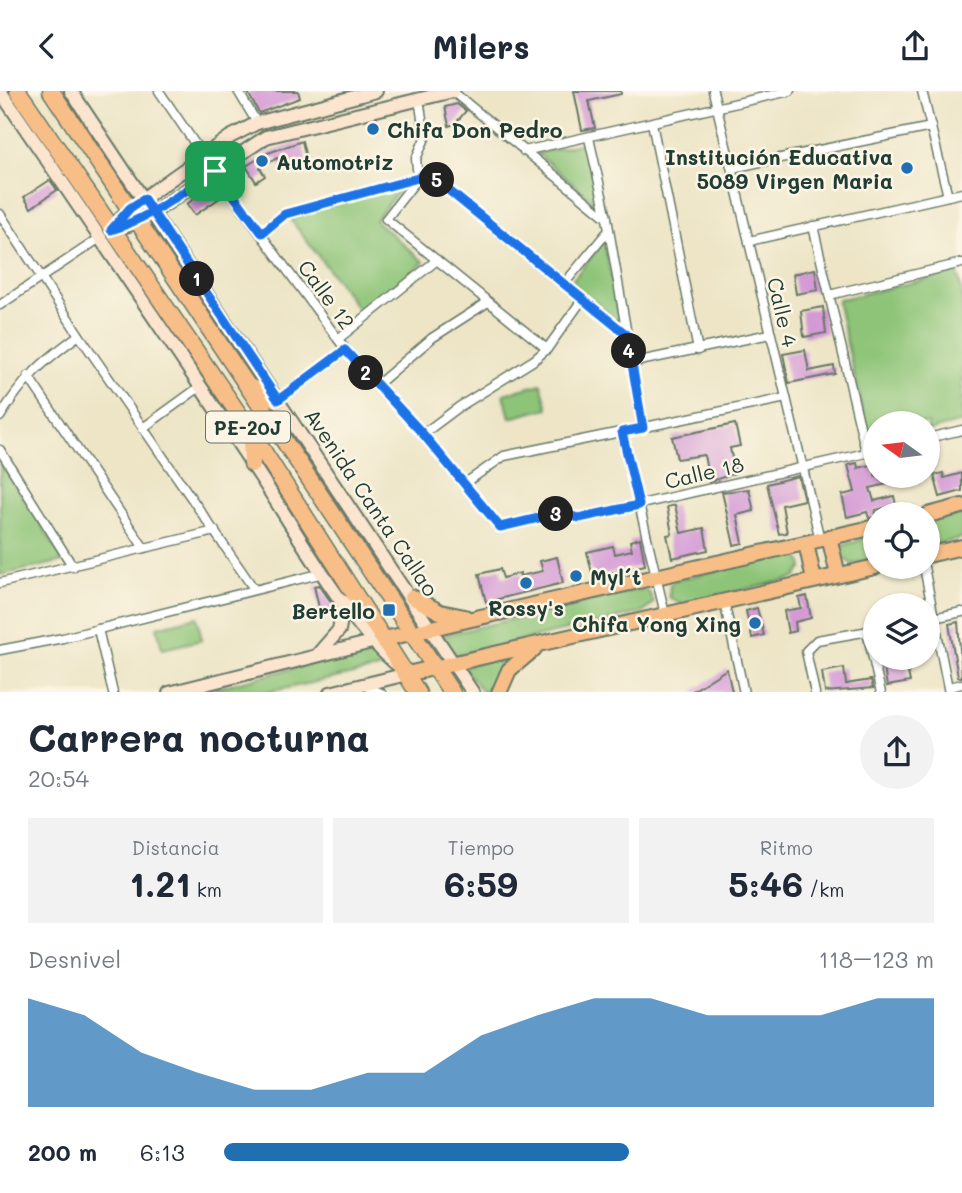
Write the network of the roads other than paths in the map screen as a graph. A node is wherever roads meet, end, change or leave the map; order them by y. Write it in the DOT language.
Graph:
graph roads {
  1 [pos="2,91"];
  2 [pos="18,91"];
  3 [pos="51,91"];
  4 [pos="71,91"];
  5 [pos="159,91"];
  6 [pos="238,91"];
  7 [pos="376,91"];
  8 [pos="452,91"];
  9 [pos="713,91"];
  10 [pos="790,91"];
  11 [pos="922,91"];
  12 [pos="419,99"];
  13 [pos="717,105"];
  14 [pos="29,108"];
  15 [pos="257,123"];
  16 [pos="652,123"];
  17 [pos="931,127"];
  18 [pos="589,138"];
  19 [pos="524,152"];
  20 [pos="59,154"];
  21 [pos="204,157"];
  22 [pos="732,168"];
  23 [pos="215,171"];
  24 [pos="418,178"];
  25 [pos="63,184"];
  26 [pos="163,185"];
  27 [pos="962,193"];
  28 [pos="948,197"];
  29 [pos="173,199"];
  30 [pos="137,209"];
  31 [pos="153,212"];
  32 [pos="1,217"];
  33 [pos="607,218"];
  34 [pos="813,226"];
  35 [pos="609,230"];
  36 [pos="262,233"];
  37 [pos="106,234"];
  38 [pos="749,241"];
  39 [pos="437,260"];
  40 [pos="962,263"];
  41 [pos="42,275"];
  42 [pos="564,284"];
  43 [pos="829,295"];
  44 [pos="582,300"];
  45 [pos="488,302"];
  46 [pos="0,305"];
  47 [pos="770,334"];
  48 [pos="79,335"];
  49 [pos="627,335"];
  50 [pos="338,339"];
  51 [pos="547,349"];
  52 [pos="345,350"];
  53 [pos="698,350"];
  54 [pos="630,363"];
  55 [pos="28,376"];
  56 [pos="377,385"];
  57 [pos="201,386"];
  58 [pos="251,388"];
  59 [pos="786,398"];
  60 [pos="278,400"];
  61 [pos="0,417"];
  62 [pos="863,421"];
  63 [pos="143,428"];
  64 [pos="643,428"];
  65 [pos="962,430"];
  66 [pos="251,432"];
  67 [pos="622,432"];
  68 [pos="423,434"];
  69 [pos="940,435"];
  70 [pos="0,450"];
  71 [pos="863,453"];
  72 [pos="252,464"];
  73 [pos="803,467"];
  74 [pos="464,484"];
  75 [pos="639,505"];
  76 [pos="962,506"];
  77 [pos="940,512"];
  78 [pos="500,527"];
  79 [pos="863,530"];
  80 [pos="215,531"];
  81 [pos="818,540"];
  82 [pos="962,547"];
  83 [pos="144,548"];
  84 [pos="940,552"];
  85 [pos="73,567"];
  86 [pos="863,570"];
  87 [pos="323,573"];
  88 [pos="838,575"];
  89 [pos="656,578"];
  90 [pos="814,580"];
  91 [pos="0,583"];
  92 [pos="254,589"];
  93 [pos="412,597"];
  94 [pos="724,601"];
  95 [pos="344,602"];
  96 [pos="962,612"];
  97 [pos="665,614"];
  98 [pos="940,617"];
  99 [pos="473,619"];
  100 [pos="432,628"];
  101 [pos="98,629"];
  102 [pos="414,632"];
  103 [pos="863,632"];
  104 [pos="378,641"];
  105 [pos="546,642"];
  106 [pos="0,650"];
  107 [pos="318,653"];
  108 [pos="940,656"];
  109 [pos="454,663"];
  110 [pos="877,670"];
  111 [pos="445,680"];
  112 [pos="413,684"];
  113 [pos="962,684"];
  114 [pos="362,685"];
  115 [pos="949,690"];
  116 [pos="113,692"];
  117 [pos="169,692"];
  118 [pos="330,692"];
  119 [pos="381,692"];
  120 [pos="473,692"];
  121 [pos="499,692"];
  122 [pos="744,692"];
  123 [pos="815,692"];
  124 [pos="881,692"];
  1 -- 14 [label="highway"];
  1 -- 25 [label="main road"];
  2 -- 14 [label="highway, PE-20J"];
  3 -- 30 [label="highway, Avenida Canta Callao / PE-20J"];
  4 -- 30 [label="main road, Avenida Canta Callao"];
  5 -- 21 [label="street, Calle 12"];
  6 -- 15 [label="street"];
  7 -- 15 [label="main road"];
  8 -- 12 [label="main road"];
  8 -- 19 [label="street"];
  9 -- 13 [label="street, Calle 4"];
  10 -- 13 [label="street"];
  11 -- 17 [label="street"];
  12 -- 23 [label="main road"];
  12 -- 24 [label="street"];
  13 -- 16 [label="street"];
  13 -- 22 [label="street, Calle 4"];
  14 -- 20 [label="highway, PE-20J"];
  15 -- 21 [label="main road"];
  16 -- 18 [label="street"];
  16 -- 53 [label="street"];
  17 -- 22 [label="street"];
  17 -- 28 [label="street"];
  18 -- 19 [label="street"];
  18 -- 33 [label="street"];
  19 -- 33 [label="street"];
  20 -- 25 [label="highway"];
  20 -- 37 [label="highway, PE-20J"];
  21 -- 23 [label="street, Calle 12"];
  21 -- 26 [label="main road"];
  22 -- 38 [label="street, Calle 4"];
  23 -- 29 [label="main road"];
  23 -- 36 [label="street, Calle 12"];
  24 -- 36 [label="street"];
  24 -- 39 [label="street"];
  24 -- 42 [label="street"];
  25 -- 37 [label="main road"];
  26 -- 29 [label="main road"];
  26 -- 30 [label="main road"];
  27 -- 28 [label="street"];
  28 -- 34 [label="street"];
  29 -- 31 [label="main road"];
  30 -- 31 [label="main road"];
  30 -- 37 [label="main road"];
  30 -- 58 [label="highway, Avenida Canta Callao / PE-20J"];
  31 -- 60 [label="main road, Avenida Canta Callao"];
  32 -- 41 [label="street"];
  33 -- 35 [label="street"];
  34 -- 38 [label="street"];
  34 -- 43 [label="street"];
  35 -- 42 [label="street"];
  35 -- 49 [label="street"];
  36 -- 50 [label="street, Calle 12"];
  37 -- 41 [label="street"];
  37 -- 57 [label="main road"];
  37 -- 66 [label="highway, PE-20J"];
  38 -- 47 [label="street, Calle 4"];
  39 -- 45 [label="street"];
  39 -- 50 [label="street"];
  40 -- 43 [label="street"];
  41 -- 46 [label="street"];
  41 -- 48 [label="street"];
  42 -- 44 [label="street"];
  43 -- 62 [label="street"];
  44 -- 49 [label="street"];
  44 -- 51 [label="street"];
  45 -- 51 [label="street"];
  45 -- 56 [label="street"];
  47 -- 53 [label="street"];
  47 -- 59 [label="street, Calle 4"];
  48 -- 55 [label="street"];
  48 -- 63 [label="street"];
  49 -- 54 [label="street"];
  50 -- 52 [label="street, Calle 12"];
  51 -- 68 [label="street"];
  52 -- 56 [label="street, Calle 12"];
  52 -- 60 [label="street"];
  53 -- 54 [label="street"];
  54 -- 64 [label="street"];
  55 -- 61 [label="street"];
  55 -- 83 [label="street"];
  56 -- 68 [label="street, Calle 12"];
  57 -- 63 [label="street"];
  57 -- 72 [label="main road"];
  58 -- 60 [label="highway"];
  58 -- 102 [label="highway, Avenida Canta Callao / PE-20J"];
  59 -- 64 [label="street"];
  59 -- 73 [label="street, Calle 4"];
  60 -- 93 [label="main road, Avenida Canta Callao"];
  63 -- 80 [label="street"];
  64 -- 67 [label="street"];
  65 -- 69 [label="street"];
  66 -- 72 [label="highway"];
  66 -- 104 [label="highway, PE-20J"];
  67 -- 74 [label="street"];
  67 -- 75 [label="street"];
  68 -- 74 [label="street, Calle 12"];
  70 -- 85 [label="street"];
  71 -- 73 [label="street, Calle 18"];
  72 -- 87 [label="main road"];
  73 -- 75 [label="street, Calle 18"];
  73 -- 81 [label="street, Calle 4"];
  74 -- 78 [label="street, Calle 12"];
  75 -- 78 [label="street, Calle 18"];
  75 -- 89 [label="street"];
  76 -- 77 [label="main road"];
  79 -- 81 [label="main road"];
  80 -- 83 [label="street"];
  80 -- 92 [label="street"];
  81 -- 88 [label="main road"];
  81 -- 89 [label="main road"];
  81 -- 90 [label="main road"];
  82 -- 84 [label="main road"];
  83 -- 85 [label="street"];
  85 -- 91 [label="street"];
  86 -- 88 [label="main road"];
  87 -- 92 [label="street"];
  87 -- 95 [label="main road"];
  88 -- 90 [label="main road"];
  89 -- 97 [label="street"];
  89 -- 99 [label="main road"];
  90 -- 94 [label="main road"];
  92 -- 101 [label="street"];
  93 -- 99 [label="main road"];
  93 -- 100 [label="main road, Avenida Canta Callao"];
  94 -- 97 [label="main road"];
  94 -- 122 [label="street"];
  95 -- 104 [label="main road"];
  95 -- 107 [label="main road"];
  96 -- 98 [label="street"];
  97 -- 105 [label="main road"];
  99 -- 100 [label="main road"];
  100 -- 102 [label="main road"];
  100 -- 109 [label="main road, Avenida Canta Callao"];
  101 -- 106 [label="street"];
  101 -- 116 [label="street"];
  102 -- 104 [label="main road"];
  102 -- 111 [label="highway, Avenida Canta Callao / PE-20J"];
  103 -- 123 [label="street"];
  104 -- 107 [label="main road"];
  104 -- 112 [label="highway, PE-20J"];
  105 -- 109 [label="main road"];
  105 -- 121 [label="main road"];
  107 -- 117 [label="main road"];
  108 -- 115 [label="street"];
  109 -- 111 [label="main road"];
  109 -- 120 [label="main road, Avenida Canta Callao"];
  110 -- 124 [label="street"];
  111 -- 112 [label="main road"];
  112 -- 114 [label="main road"];
  113 -- 115 [label="street"];
  114 -- 118 [label="main road"];
  114 -- 119 [label="street"];
}
